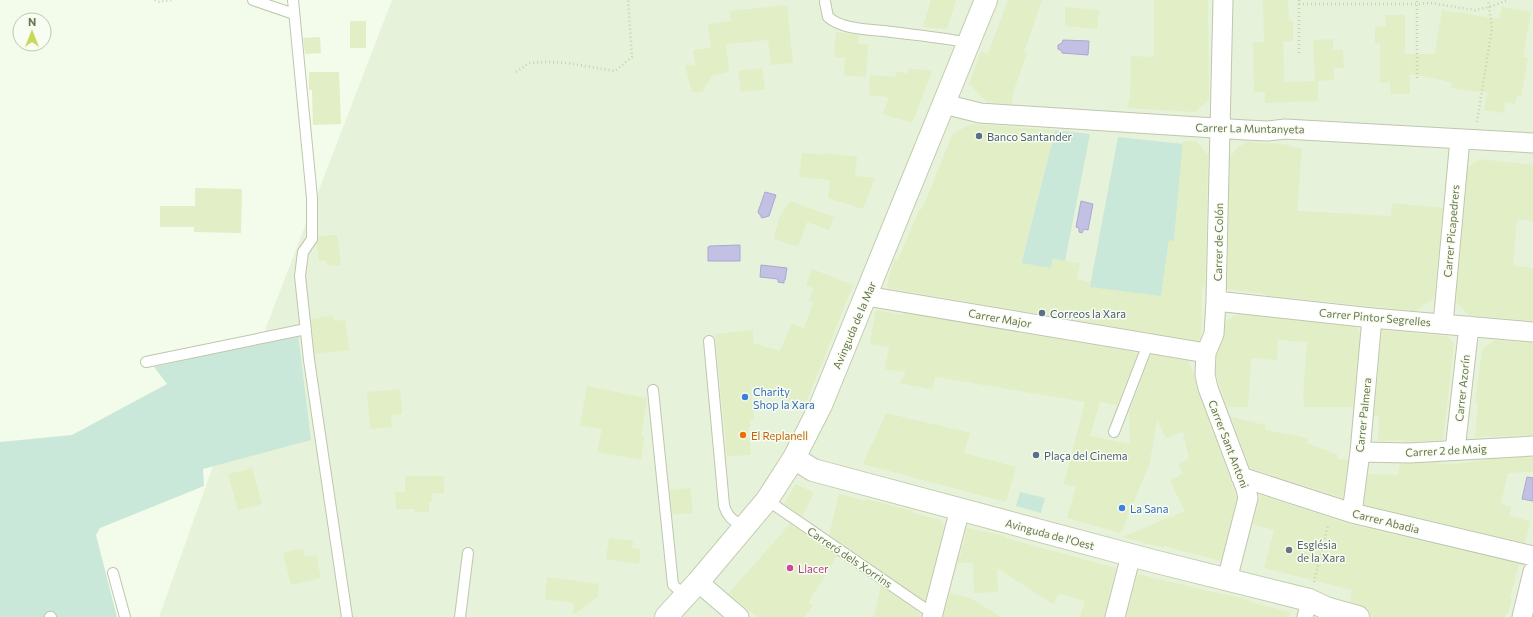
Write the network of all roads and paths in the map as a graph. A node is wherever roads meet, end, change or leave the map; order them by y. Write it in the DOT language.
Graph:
graph roads {
  1 [pos="155,0"];
  2 [pos="172,0"];
  3 [pos="253,0"];
  4 [pos="293,0"];
  5 [pos="628,0"];
  6 [pos="986,0"];
  7 [pos="1223,0"];
  8 [pos="1299,0"];
  9 [pos="1417,0"];
  10 [pos="1488,0"];
  11 [pos="1508,0"];
  12 [pos="825,2"];
  13 [pos="1299,4"];
  14 [pos="1417,4"];
  15 [pos="1489,8"];
  16 [pos="294,14"];
  17 [pos="969,43"];
  18 [pos="1299,54"];
  19 [pos="516,72"];
  20 [pos="1417,78"];
  21 [pos="944,104"];
  22 [pos="1220,129"];
  23 [pos="1467,139"];
  24 [pos="1533,143"];
  25 [pos="866,296"];
  26 [pos="1216,301"];
  27 [pos="1372,318"];
  28 [pos="1443,324"];
  29 [pos="1468,326"];
  30 [pos="306,329"];
  31 [pos="1533,332"];
  32 [pos="709,341"];
  33 [pos="1148,344"];
  34 [pos="1206,353"];
  35 [pos="146,362"];
  36 [pos="653,390"];
  37 [pos="1114,432"];
  38 [pos="1533,446"];
  39 [pos="1456,450"];
  40 [pos="1360,452"];
  41 [pos="794,458"];
  42 [pos="1241,477"];
  43 [pos="767,500"];
  44 [pos="1332,506"];
  45 [pos="960,509"];
  46 [pos="1352,513"];
  47 [pos="744,528"];
  48 [pos="468,553"];
  49 [pos="1131,555"];
  50 [pos="1533,556"];
  51 [pos="1533,572"];
  52 [pos="113,573"];
  53 [pos="1227,580"];
  54 [pos="692,589"];
  55 [pos="1530,596"];
  56 [pos="1307,608"];
  57 [pos="933,616"];
  58 [pos="126,617"];
  59 [pos="347,617"];
  60 [pos="460,617"];
  61 [pos="666,617"];
  62 [pos="739,617"];
  63 [pos="1115,617"];
  64 [pos="1358,617"];
  65 [pos="1522,617"];
  1 -- 2 [label="path"];
  3 -- 16 [label="lane"];
  4 -- 16 [label="lane"];
  5 -- 19 [label="path"];
  6 -- 17 [label="main road, Avinguda de la Mar"];
  7 -- 22 [label="street, Carrer de Colón"];
  8 -- 13 [label="path"];
  9 -- 14 [label="path"];
  10 -- 15 [label="path"];
  11 -- 15 [label="path"];
  12 -- 17 [label="lane"];
  13 -- 14 [label="path"];
  13 -- 18 [label="path"];
  14 -- 15 [label="path"];
  14 -- 20 [label="path"];
  15 -- 23 [label="path"];
  16 -- 30 [label="lane"];
  17 -- 21 [label="main road, Avinguda de la Mar"];
  21 -- 22 [label="street, Carrer La Muntanyeta"];
  21 -- 25 [label="main road, Avinguda de la Mar"];
  22 -- 23 [label="street, Carrer La Muntanyeta"];
  22 -- 26 [label="street, Carrer de Colón"];
  23 -- 24 [label="street, Carrer La Muntanyeta"];
  23 -- 28 [label="street, Carrer Picapedrers"];
  25 -- 33 [label="street, Carrer Major"];
  25 -- 41 [label="main road, Avinguda de la Mar"];
  26 -- 27 [label="street, Carrer Pintor Segrelles"];
  26 -- 34 [label="street, Carrer de Colón"];
  27 -- 28 [label="street, Carrer Pintor Segrelles"];
  27 -- 40 [label="street, Carrer Palmera"];
  28 -- 29 [label="street, Carrer Pintor Segrelles"];
  29 -- 31 [label="street, Carrer Pintor Segrelles"];
  29 -- 39 [label="street, Carrer Azorín"];
  30 -- 35 [label="lane"];
  30 -- 59 [label="lane"];
  32 -- 47 [label="lane"];
  33 -- 34 [label="street, Carrer Major"];
  33 -- 37 [label="lane"];
  34 -- 42 [label="street, Carrer Sant Antoni"];
  36 -- 54 [label="lane"];
  38 -- 39 [label="street, Carrer 2 de Maig"];
  39 -- 40 [label="street, Carrer 2 de Maig"];
  40 -- 46 [label="street, Carrer Palmera"];
  41 -- 43 [label="main road, Avinguda de la Mar"];
  41 -- 45 [label="main road, Avinguda de l'Oest"];
  42 -- 44 [label="street, Carrer Abadia"];
  42 -- 53 [label="street, Carrer Sant Antoni"];
  43 -- 47 [label="main road, Avinguda de la Mar"];
  43 -- 57 [label="lane, Carreró dels Xorrins"];
  44 -- 46 [label="street, Carrer Abadia"];
  44 -- 56 [label="path"];
  45 -- 49 [label="main road, Avinguda de l'Oest"];
  45 -- 57 [label="street"];
  46 -- 50 [label="street, Carrer Abadia"];
  47 -- 54 [label="main road, Avinguda de la Mar"];
  48 -- 60 [label="lane"];
  49 -- 53 [label="main road, Avinguda de l'Oest"];
  49 -- 63 [label="street"];
  51 -- 55 [label="street"];
  52 -- 58 [label="lane"];
  53 -- 56 [label="main road, Avinguda de l'Oest"];
  54 -- 61 [label="main road, Avinguda de la Mar"];
  54 -- 62 [label="street"];
  55 -- 65 [label="street"];
  56 -- 64 [label="main road, Avinguda de l'Oest"];
}
